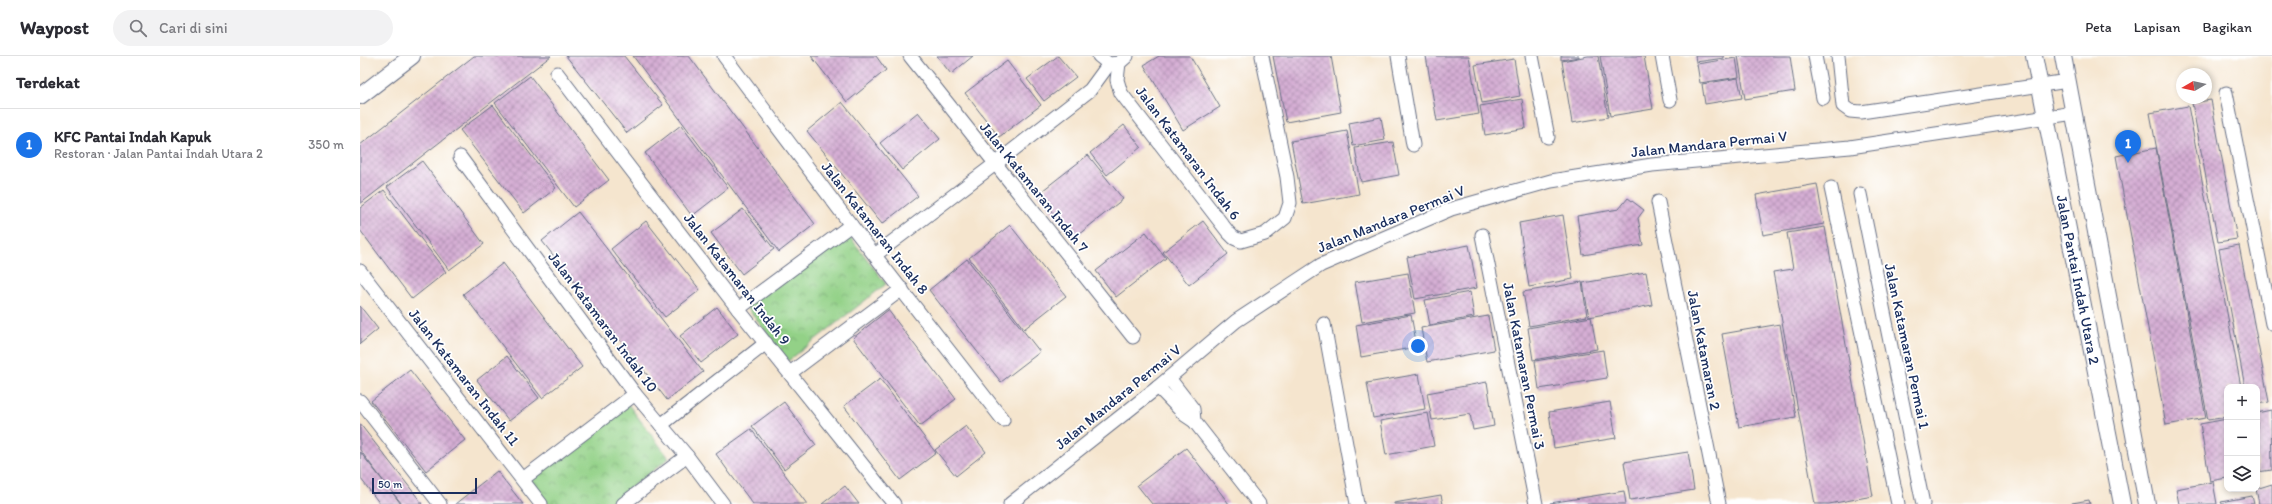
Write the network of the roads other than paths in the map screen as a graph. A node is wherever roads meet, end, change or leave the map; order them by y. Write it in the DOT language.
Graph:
graph roads {
  1 [pos="724,56"];
  2 [pos="910,56"];
  3 [pos="1262,56"];
  4 [pos="1398,56"];
  5 [pos="1532,56"];
  6 [pos="1662,56"];
  7 [pos="1815,56"];
  8 [pos="1838,56"];
  9 [pos="2034,56"];
  10 [pos="2063,56"];
  11 [pos="404,58"];
  12 [pos="1114,60"];
  13 [pos="557,73"];
  14 [pos="2068,81"];
  15 [pos="2040,85"];
  16 [pos="2226,93"];
  17 [pos="360,96"];
  18 [pos="1823,98"];
  19 [pos="1670,100"];
  20 [pos="2074,113"];
  21 [pos="2046,117"];
  22 [pos="1548,137"];
  23 [pos="1413,145"];
  24 [pos="460,157"];
  25 [pos="995,164"];
  26 [pos="1831,188"];
  27 [pos="1860,194"];
  28 [pos="1658,202"];
  29 [pos="851,225"];
  30 [pos="1482,235"];
  31 [pos="875,255"];
  32 [pos="360,271"];
  33 [pos="902,289"];
  34 [pos="738,309"];
  35 [pos="1324,324"];
  36 [pos="2272,324"];
  37 [pos="1133,337"];
  38 [pos="766,343"];
  39 [pos="790,373"];
  40 [pos="1169,378"];
  41 [pos="1158,387"];
  42 [pos="635,394"];
  43 [pos="360,401"];
  44 [pos="1003,420"];
  45 [pos="1194,421"];
  46 [pos="661,425"];
  47 [pos="687,456"];
  48 [pos="523,478"];
  49 [pos="440,504"];
  50 [pos="541,504"];
  51 [pos="623,504"];
  52 [pos="723,504"];
  53 [pos="894,504"];
  54 [pos="1010,504"];
  55 [pos="1259,504"];
  56 [pos="1357,504"];
  57 [pos="1536,504"];
  58 [pos="1719,504"];
  59 [pos="1898,504"];
  60 [pos="1923,504"];
  61 [pos="2122,504"];
  62 [pos="2147,504"];
  1 -- 29 [label="street, Jalan Katamaran Indah 8"];
  2 -- 25 [label="street, Jalan Katamaran Indah 7"];
  3 -- 12 [label="street, Jalan Katamaran Indah 6"];
  4 -- 23 [label="street"];
  5 -- 22 [label="street"];
  6 -- 19 [label="street"];
  7 -- 18 [label="street"];
  8 -- 15 [label="street"];
  9 -- 15 [label="street, Jalan Pantai Indah Utara 2"];
  10 -- 14 [label="street, Jalan Pantai Indah Utara 2"];
  11 -- 17 [label="street"];
  12 -- 25 [label="street"];
  13 -- 34 [label="street, Jalan Katamaran Indah 9"];
  14 -- 15 [label="street"];
  14 -- 20 [label="street, Jalan Pantai Indah Utara 2"];
  15 -- 21 [label="street, Jalan Pantai Indah Utara 2"];
  16 -- 36 [label="street"];
  20 -- 21 [label="street, Jalan Mandara Permai V"];
  20 -- 62 [label="street, Jalan Pantai Indah Utara 2"];
  21 -- 40 [label="street, Jalan Mandara Permai V"];
  21 -- 61 [label="street, Jalan Pantai Indah Utara 2"];
  24 -- 42 [label="street, Jalan Katamaran Indah 10"];
  25 -- 31 [label="street"];
  25 -- 37 [label="street, Jalan Katamaran Indah 7"];
  26 -- 59 [label="street"];
  27 -- 60 [label="street, Jalan Katamaran Permai 1"];
  28 -- 58 [label="street, Jalan Katamaran 2"];
  29 -- 31 [label="street, Jalan Katamaran Indah 8"];
  29 -- 34 [label="street"];
  30 -- 57 [label="street, Jalan Katamaran Permai 3"];
  31 -- 33 [label="street, Jalan Katamaran Indah 8"];
  32 -- 48 [label="street, Jalan Katamaran Indah 11"];
  33 -- 39 [label="street"];
  33 -- 44 [label="street, Jalan Katamaran Indah 8"];
  34 -- 38 [label="street, Jalan Katamaran Indah 9"];
  35 -- 56 [label="street"];
  38 -- 39 [label="street, Jalan Katamaran Indah 9"];
  38 -- 46 [label="street"];
  39 -- 53 [label="street, Jalan Katamaran Indah 9"];
  40 -- 41 [label="street, Jalan Mandara Permai V"];
  40 -- 45 [label="street"];
  41 -- 45 [label="street"];
  41 -- 54 [label="street, Jalan Mandara Permai V"];
  42 -- 46 [label="street, Jalan Katamaran Indah 10"];
  42 -- 48 [label="street"];
  43 -- 49 [label="street"];
  45 -- 55 [label="street"];
  46 -- 47 [label="street, Jalan Katamaran Indah 10"];
  47 -- 51 [label="street"];
  47 -- 52 [label="street, Jalan Katamaran Indah 10"];
  48 -- 50 [label="street, Jalan Katamaran Indah 11"];
}
